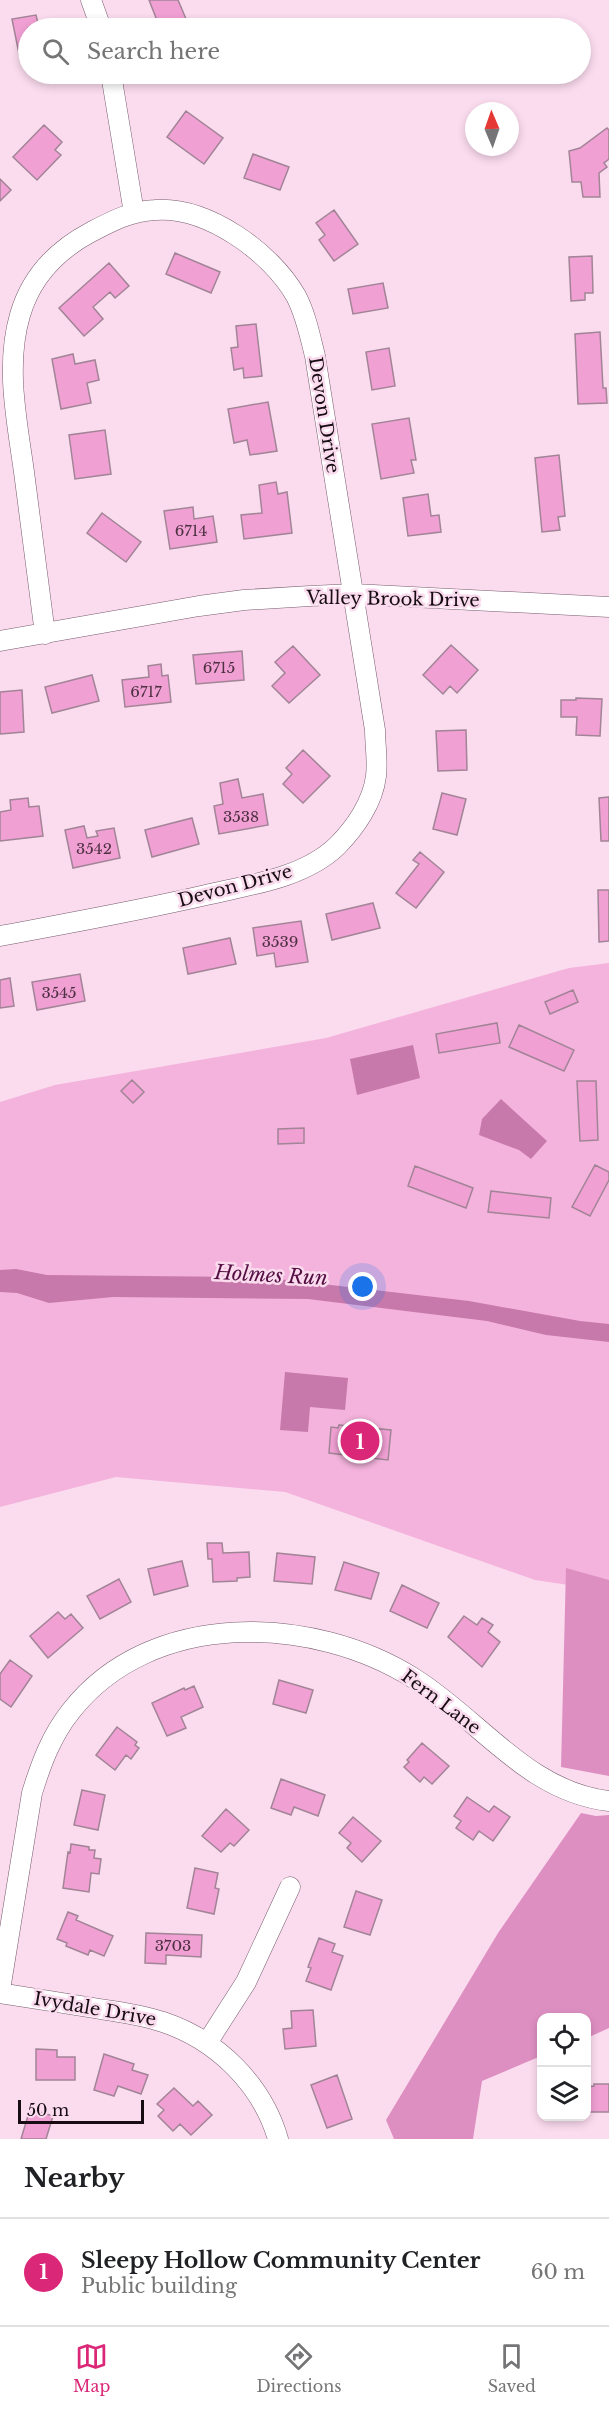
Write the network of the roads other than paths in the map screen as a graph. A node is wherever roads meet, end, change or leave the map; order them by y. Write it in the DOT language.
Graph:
graph roads {
  1 [pos="91,0"];
  2 [pos="97,18"];
  3 [pos="113,84"];
  4 [pos="134,213"];
  5 [pos="354,594"];
  6 [pos="609,607"];
  7 [pos="45,634"];
  8 [pos="0,641"];
  9 [pos="0,936"];
  10 [pos="609,1801"];
  11 [pos="290,1887"];
  12 [pos="0,1991"];
  13 [pos="207,2043"];
  14 [pos="278,2139"];
  1 -- 2 [label="street"];
  3 -- 4 [label="street"];
  4 -- 5 [label="street, Devon Drive"];
  4 -- 7 [label="street, Devon Drive"];
  5 -- 6 [label="street, Valley Brook Drive"];
  5 -- 7 [label="street, Valley Brook Drive"];
  5 -- 9 [label="street, Devon Drive"];
  7 -- 8 [label="street, Valley Brook Drive"];
  10 -- 12 [label="street, Fern Lane"];
  11 -- 13 [label="street"];
  12 -- 13 [label="street, Ivydale Drive"];
  13 -- 14 [label="street, Ivydale Drive"];
}
